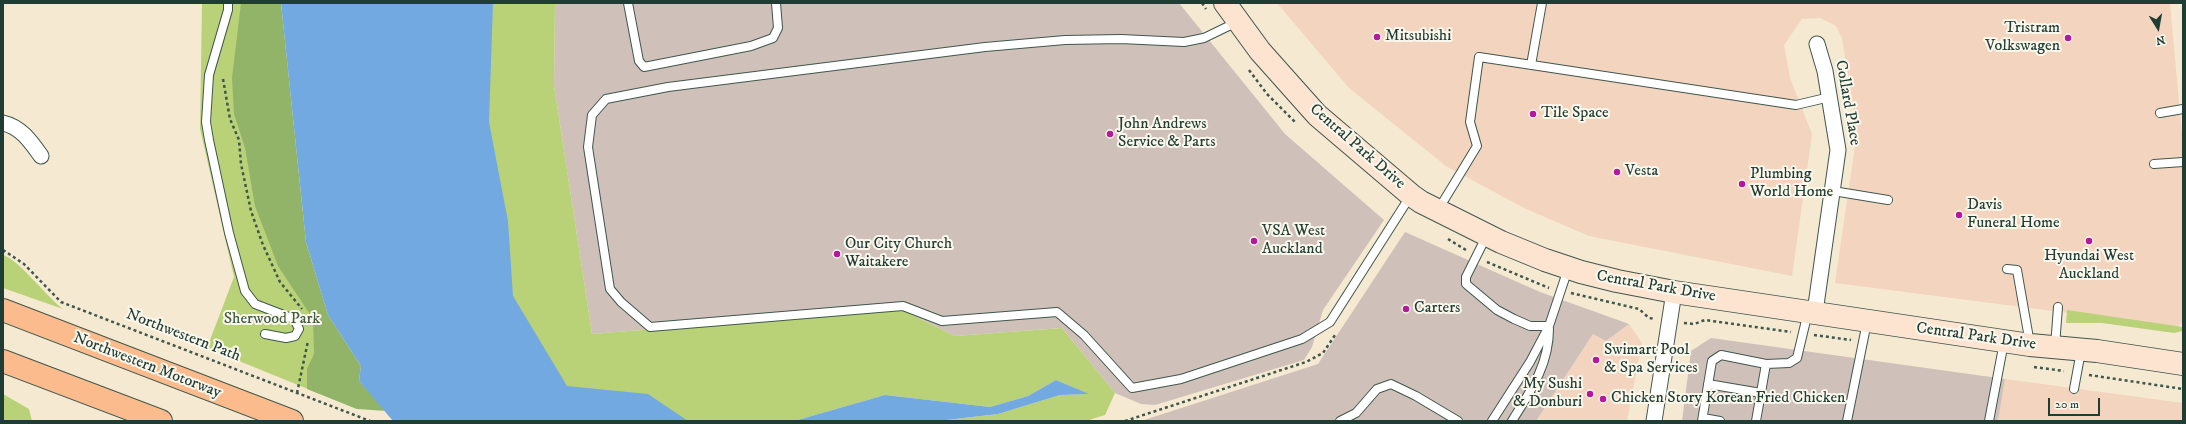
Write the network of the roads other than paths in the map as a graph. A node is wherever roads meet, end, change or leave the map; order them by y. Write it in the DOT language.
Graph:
graph roads {
  1 [pos="228,3"];
  2 [pos="628,3"];
  3 [pos="776,3"];
  4 [pos="1225,3"];
  5 [pos="1542,3"];
  6 [pos="1237,22"];
  7 [pos="1817,44"];
  8 [pos="1531,65"];
  9 [pos="1830,97"];
  10 [pos="2183,109"];
  11 [pos="2160,113"];
  12 [pos="3,123"];
  13 [pos="41,156"];
  14 [pos="2183,162"];
  15 [pos="2154,164"];
  16 [pos="1833,191"];
  17 [pos="1411,194"];
  18 [pos="1888,200"];
  19 [pos="1438,210"];
  20 [pos="1487,235"];
  21 [pos="1568,268"];
  22 [pos="2007,269"];
  23 [pos="1674,292"];
  24 [pos="2058,307"];
  25 [pos="3,310"];
  26 [pos="1812,311"];
  27 [pos="1867,321"];
  28 [pos="1549,326"];
  29 [pos="265,334"];
  30 [pos="2004,341"];
  31 [pos="2055,347"];
  32 [pos="2081,350"];
  33 [pos="2030,356"];
  34 [pos="3,361"];
  35 [pos="1766,364"];
  36 [pos="2183,364"];
  37 [pos="1708,384"];
  38 [pos="2074,389"];
  39 [pos="1761,393"];
  40 [pos="1702,420"];
  41 [pos="161,421"];
  42 [pos="292,421"];
  43 [pos="1340,421"];
  44 [pos="1458,421"];
  45 [pos="1492,421"];
  46 [pos="1512,421"];
  47 [pos="1654,421"];
  48 [pos="1720,421"];
  49 [pos="1756,421"];
  50 [pos="1846,421"];
  51 [pos="1989,421"];
  1 -- 29 [label="lane"];
  2 -- 3 [label="lane"];
  4 -- 6 [label="main road, Central Park Drive"];
  5 -- 8 [label="lane"];
  6 -- 17 [label="main road, Central Park Drive"];
  6 -- 17 [label="lane"];
  7 -- 9 [label="street, Collard Place"];
  8 -- 9 [label="lane"];
  8 -- 19 [label="lane"];
  9 -- 16 [label="street, Collard Place"];
  10 -- 11 [label="lane"];
  12 -- 13 [label="street"];
  14 -- 15 [label="lane"];
  16 -- 18 [label="lane"];
  16 -- 26 [label="street, Collard Place"];
  17 -- 19 [label="main road, Central Park Drive"];
  19 -- 20 [label="main road, Central Park Drive"];
  20 -- 21 [label="main road, Central Park Drive"];
  20 -- 28 [label="lane"];
  21 -- 23 [label="main road, Central Park Drive"];
  21 -- 28 [label="lane"];
  22 -- 33 [label="lane"];
  23 -- 26 [label="main road, Central Park Drive"];
  23 -- 47 [label="street"];
  24 -- 31 [label="lane"];
  25 -- 42 [label="highway, Northwestern Motorway"];
  26 -- 27 [label="main road, Central Park Drive"];
  26 -- 35 [label="lane"];
  27 -- 30 [label="main road, Central Park Drive"];
  27 -- 50 [label="lane"];
  28 -- 45 [label="lane"];
  28 -- 46 [label="lane"];
  30 -- 33 [label="main road, Central Park Drive"];
  30 -- 51 [label="lane"];
  31 -- 32 [label="main road, Central Park Drive"];
  31 -- 33 [label="main road, Central Park Drive"];
  32 -- 36 [label="main road, Central Park Drive"];
  32 -- 38 [label="lane"];
  34 -- 41 [label="highway"];
  35 -- 37 [label="lane"];
  35 -- 39 [label="lane"];
  37 -- 39 [label="lane"];
  37 -- 40 [label="lane"];
  39 -- 49 [label="lane"];
  40 -- 48 [label="lane"];
  43 -- 44 [label="lane"];
}
